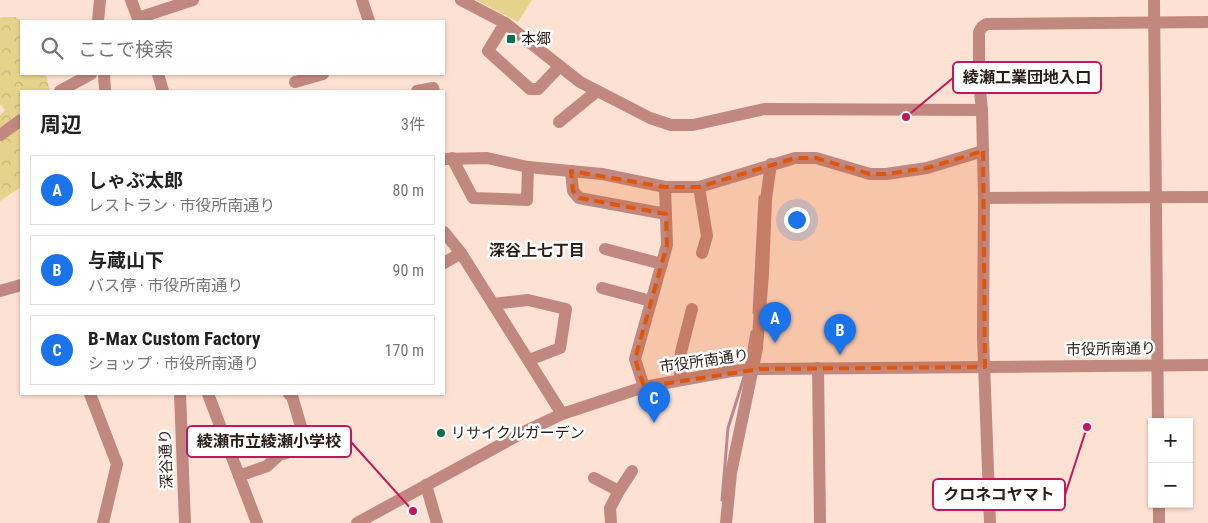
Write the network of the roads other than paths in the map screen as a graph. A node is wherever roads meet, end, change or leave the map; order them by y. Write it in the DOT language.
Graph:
graph roads {
  1 [pos="100,0"];
  2 [pos="132,0"];
  3 [pos="193,0"];
  4 [pos="362,0"];
  5 [pos="461,0"];
  6 [pos="1154,0"];
  7 [pos="98,20"];
  8 [pos="138,20"];
  9 [pos="369,20"];
  10 [pos="1208,22"];
  11 [pos="505,23"];
  12 [pos="1155,23"];
  13 [pos="559,67"];
  14 [pos="89,75"];
  15 [pos="104,75"];
  16 [pos="158,75"];
  17 [pos="320,75"];
  18 [pos="296,82"];
  19 [pos="62,90"];
  20 [pos="106,90"];
  21 [pos="163,90"];
  22 [pos="422,90"];
  23 [pos="434,90"];
  24 [pos="597,91"];
  25 [pos="982,110"];
  26 [pos="20,121"];
  27 [pos="559,122"];
  28 [pos="0,135"];
  29 [pos="983,151"];
  30 [pos="448,159"];
  31 [pos="771,164"];
  32 [pos="528,168"];
  33 [pos="571,172"];
  34 [pos="665,186"];
  35 [pos="699,187"];
  36 [pos="1208,197"];
  37 [pos="984,198"];
  38 [pos="1158,198"];
  39 [pos="666,214"];
  40 [pos="445,233"];
  41 [pos="605,249"];
  42 [pos="461,253"];
  43 [pos="702,253"];
  44 [pos="445,262"];
  45 [pos="662,264"];
  46 [pos="20,285"];
  47 [pos="602,288"];
  48 [pos="0,291"];
  49 [pos="651,301"];
  50 [pos="493,304"];
  51 [pos="692,310"];
  52 [pos="529,360"];
  53 [pos="1157,365"];
  54 [pos="1208,365"];
  55 [pos="985,367"];
  56 [pos="818,368"];
  57 [pos="680,379"];
  58 [pos="644,387"];
  59 [pos="90,395"];
  60 [pos="180,395"];
  61 [pos="208,395"];
  62 [pos="290,395"];
  63 [pos="562,414"];
  64 [pos="1158,418"];
  65 [pos="632,470"];
  66 [pos="239,476"];
  67 [pos="594,478"];
  68 [pos="426,485"];
  69 [pos="619,492"];
  70 [pos="1159,508"];
  71 [pos="103,523"];
  72 [pos="185,523"];
  73 [pos="257,523"];
  74 [pos="357,523"];
  75 [pos="437,523"];
  76 [pos="611,523"];
  77 [pos="726,523"];
  78 [pos="820,523"];
  79 [pos="990,523"];
  80 [pos="1160,523"];
  1 -- 7 [label="street"];
  2 -- 8 [label="street"];
  3 -- 8 [label="street"];
  4 -- 9 [label="street"];
  5 -- 11 [label="street"];
  6 -- 12 [label="street"];
  10 -- 12 [label="street"];
  11 -- 13 [label="street"];
  11 -- 13 [label="street"];
  12 -- 25 [label="street"];
  12 -- 38 [label="street"];
  13 -- 24 [label="street"];
  14 -- 19 [label="street"];
  15 -- 20 [label="street"];
  16 -- 21 [label="street"];
  17 -- 18 [label="street"];
  22 -- 23 [label="street"];
  24 -- 25 [label="street"];
  24 -- 27 [label="street"];
  25 -- 29 [label="street"];
  26 -- 28 [label="street"];
  29 -- 31 [label="street"];
  29 -- 37 [label="street"];
  30 -- 32 [label="street"];
  30 -- 32 [label="street"];
  31 -- 35 [label="street"];
  31 -- 77 [label="street"];
  32 -- 33 [label="street"];
  33 -- 34 [label="street"];
  33 -- 39 [label="street"];
  34 -- 35 [label="street"];
  34 -- 39 [label="street"];
  35 -- 43 [label="street"];
  36 -- 38 [label="street"];
  37 -- 38 [label="street"];
  37 -- 55 [label="street"];
  38 -- 53 [label="street"];
  39 -- 45 [label="street"];
  40 -- 42 [label="street"];
  41 -- 45 [label="street"];
  42 -- 44 [label="street"];
  42 -- 50 [label="street"];
  45 -- 49 [label="street"];
  46 -- 48 [label="street"];
  47 -- 49 [label="street"];
  49 -- 58 [label="street"];
  50 -- 52 [label="street"];
  50 -- 52 [label="street"];
  51 -- 57 [label="street"];
  52 -- 63 [label="street"];
  53 -- 54 [label="street, 市役所南通り"];
  53 -- 55 [label="street, 市役所南通り"];
  53 -- 64 [label="street"];
  55 -- 56 [label="street, 市役所南通り"];
  55 -- 79 [label="street"];
  56 -- 57 [label="street, 市役所南通り, bridge"];
  56 -- 78 [label="street"];
  57 -- 58 [label="street, 市役所南通り"];
  58 -- 63 [label="street, 市役所南通り"];
  59 -- 71 [label="street"];
  60 -- 72 [label="street, 深谷通り"];
  61 -- 66 [label="street"];
  62 -- 66 [label="street"];
  63 -- 68 [label="street, 市役所南通り"];
  65 -- 69 [label="street"];
  66 -- 73 [label="street"];
  67 -- 69 [label="street"];
  68 -- 74 [label="street, 市役所南通り"];
  68 -- 75 [label="street"];
  69 -- 76 [label="street"];
  70 -- 80 [label="street"];
}
